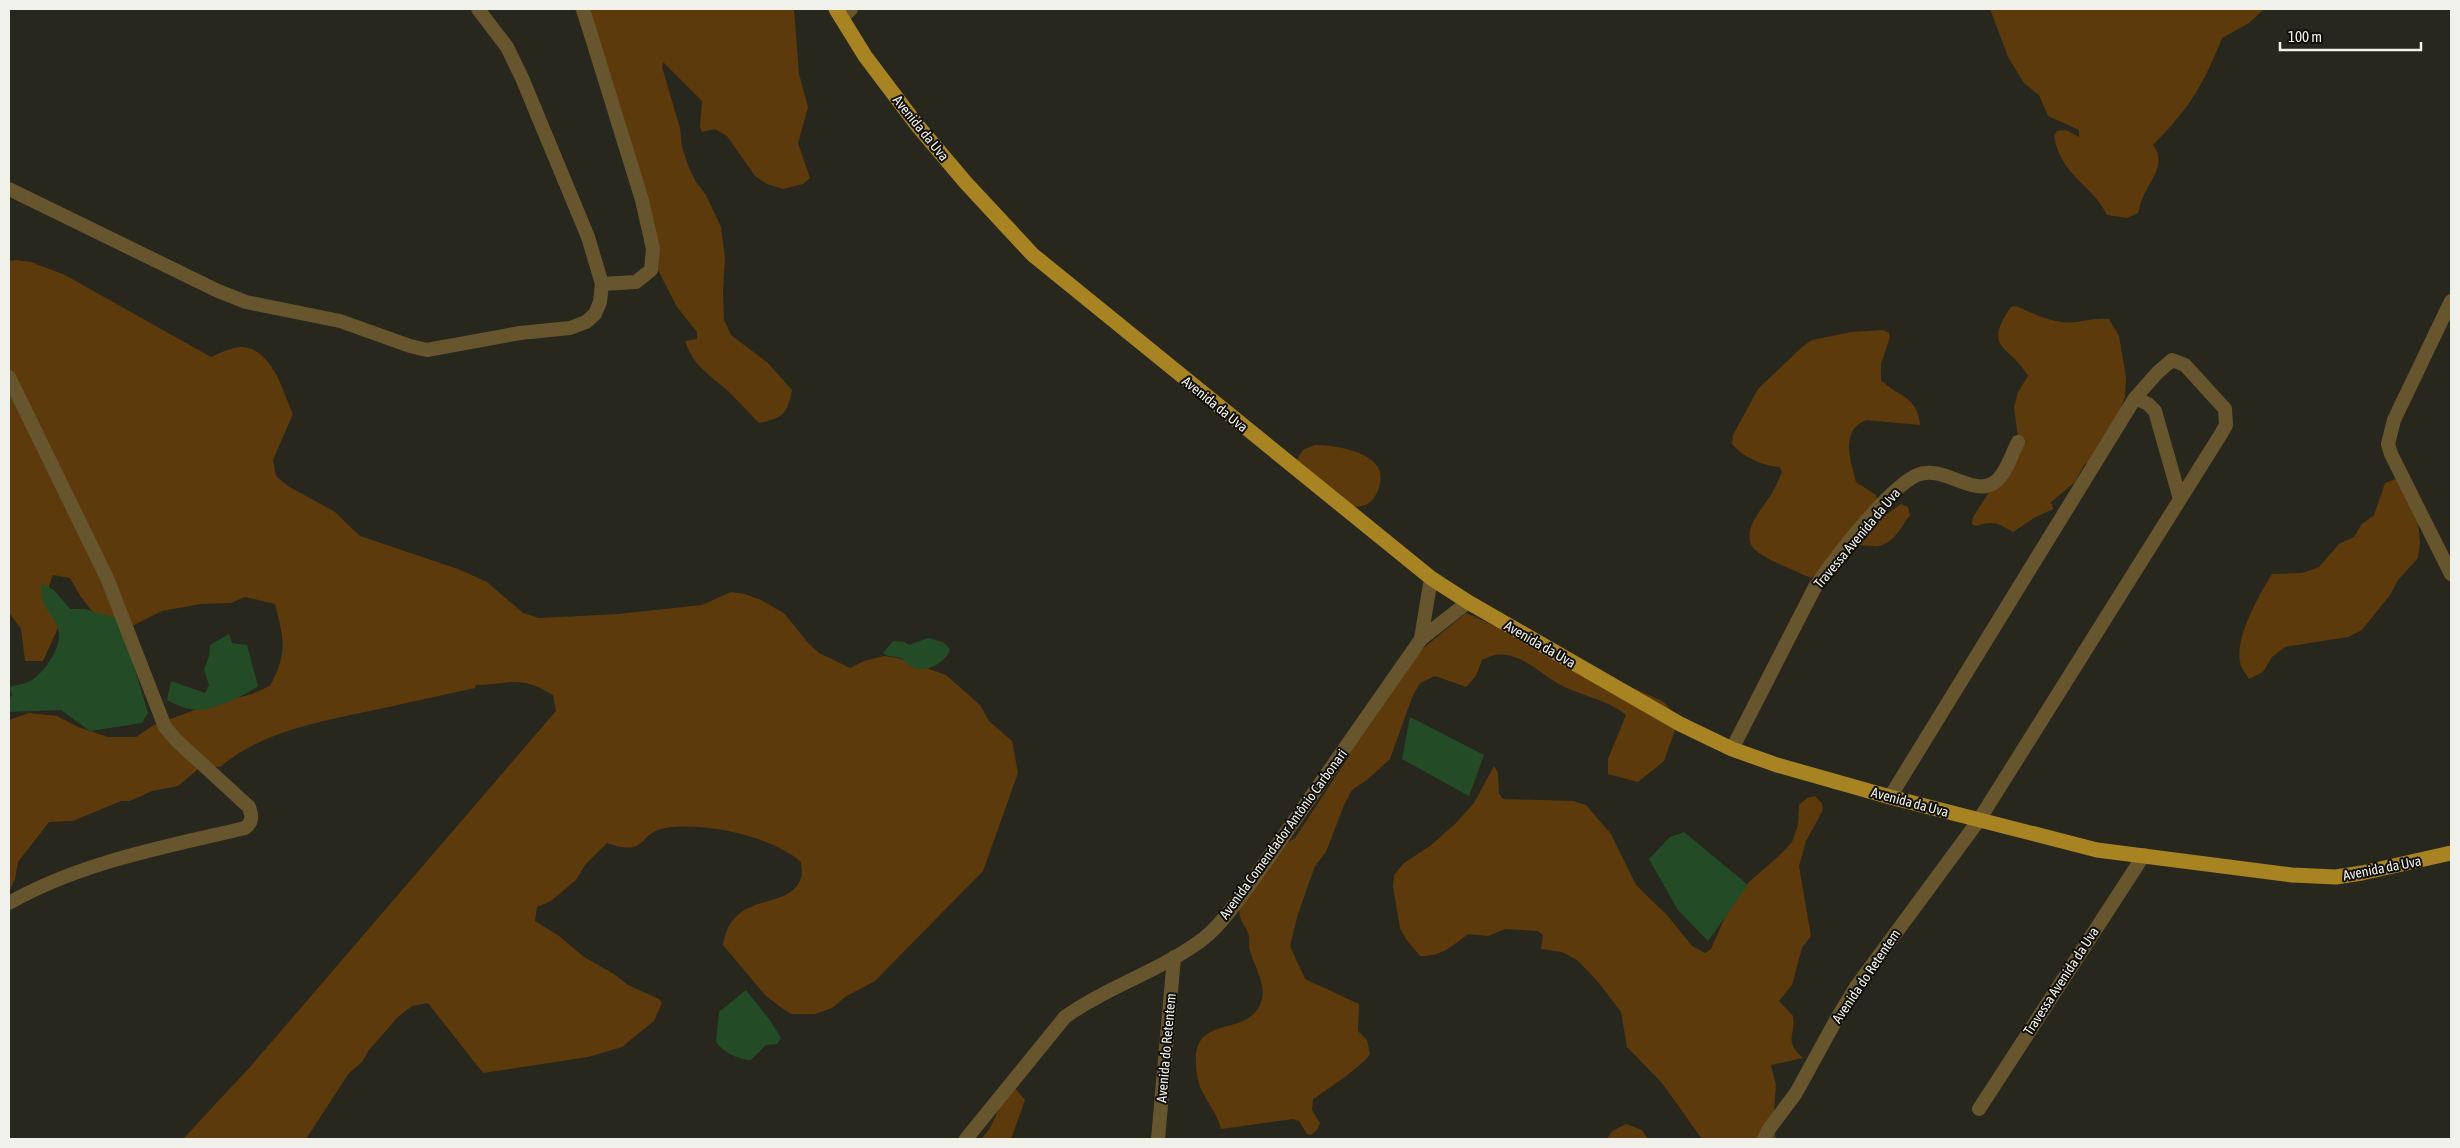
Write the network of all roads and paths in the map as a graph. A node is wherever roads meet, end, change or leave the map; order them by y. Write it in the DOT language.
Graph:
graph roads {
  1 [pos="478,9"];
  2 [pos="583,9"];
  3 [pos="843,12"];
  4 [pos="9,189"];
  5 [pos="602,284"];
  6 [pos="2451,301"];
  7 [pos="9,377"];
  8 [pos="2135,398"];
  9 [pos="2018,442"];
  10 [pos="2180,499"];
  11 [pos="2451,574"];
  12 [pos="1431,578"];
  13 [pos="1468,602"];
  14 [pos="1421,639"];
  15 [pos="1732,749"];
  16 [pos="1890,797"];
  17 [pos="1979,820"];
  18 [pos="2451,854"];
  19 [pos="2144,855"];
  20 [pos="9,903"];
  21 [pos="1174,958"];
  22 [pos="1979,1109"];
  23 [pos="966,1139"];
  24 [pos="1158,1139"];
  25 [pos="1764,1139"];
  1 -- 5 [label="street"];
  2 -- 5 [label="street"];
  3 -- 12 [label="main road, Avenida da Uva"];
  4 -- 5 [label="street"];
  6 -- 11 [label="street"];
  7 -- 20 [label="street"];
  8 -- 10 [label="street"];
  8 -- 10 [label="street, Avenida do Retentem"];
  8 -- 16 [label="street"];
  9 -- 15 [label="street, Travessa Avenida da Uva"];
  10 -- 17 [label="street, Avenida do Retentem"];
  12 -- 13 [label="main road, Avenida da Uva"];
  12 -- 14 [label="street, Avenida Comendador Antônio Carbonari"];
  13 -- 14 [label="street, Avenida Comendador Antônio Carbonari"];
  13 -- 15 [label="main road, Avenida da Uva"];
  14 -- 21 [label="street, Avenida Comendador Antônio Carbonari"];
  15 -- 16 [label="main road, Avenida da Uva"];
  16 -- 17 [label="main road, Avenida da Uva"];
  17 -- 19 [label="main road, Avenida da Uva"];
  17 -- 25 [label="street, Avenida do Retentem"];
  18 -- 19 [label="main road, Avenida da Uva"];
  19 -- 22 [label="street, Travessa Avenida da Uva"];
  21 -- 23 [label="street, Avenida Comendador Antônio Carbonari"];
  21 -- 24 [label="street, Avenida do Retentem"];
}
